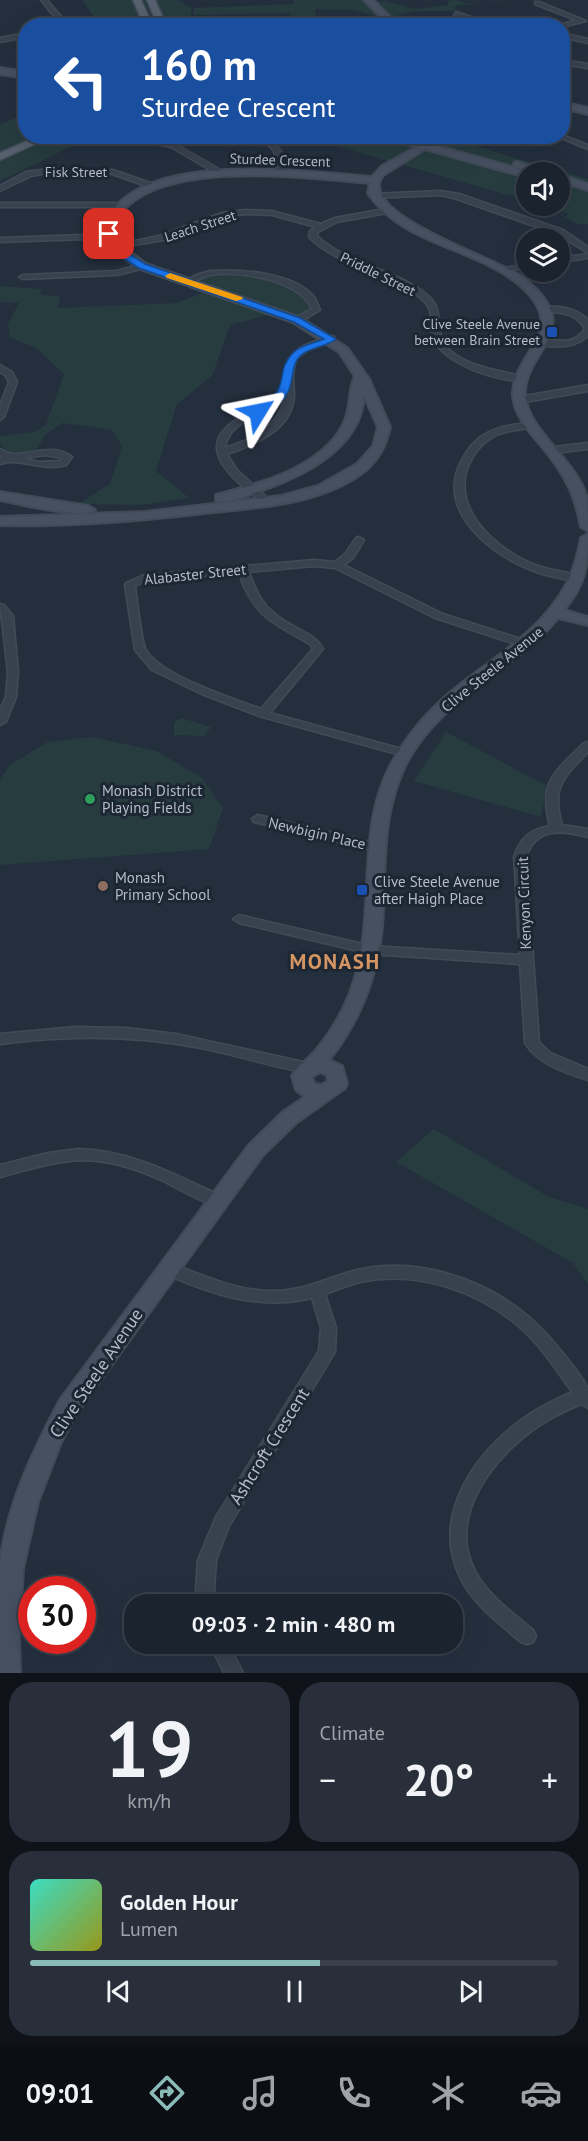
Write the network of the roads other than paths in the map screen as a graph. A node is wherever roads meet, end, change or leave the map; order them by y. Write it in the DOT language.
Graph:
graph roads {
  1 [pos="44,0"];
  2 [pos="137,0"];
  3 [pos="151,0"];
  4 [pos="537,3"];
  5 [pos="373,5"];
  6 [pos="456,14"];
  7 [pos="59,18"];
  8 [pos="147,18"];
  9 [pos="160,18"];
  10 [pos="387,18"];
  11 [pos="468,18"];
  12 [pos="585,21"];
  13 [pos="570,24"];
  14 [pos="18,37"];
  15 [pos="570,37"];
  16 [pos="0,40"];
  17 [pos="588,40"];
  18 [pos="570,63"];
  19 [pos="588,66"];
  20 [pos="1,70"];
  21 [pos="18,73"];
  22 [pos="570,107"];
  23 [pos="574,108"];
  24 [pos="570,110"];
  25 [pos="588,111"];
  26 [pos="570,140"];
  27 [pos="29,144"];
  28 [pos="166,144"];
  29 [pos="270,144"];
  30 [pos="409,144"];
  31 [pos="410,144"];
  32 [pos="431,144"];
  33 [pos="588,147"];
  34 [pos="415,150"];
  35 [pos="0,157"];
  36 [pos="506,162"];
  37 [pos="516,165"];
  38 [pos="516,171"];
  39 [pos="220,172"];
  40 [pos="280,172"];
  41 [pos="374,180"];
  42 [pos="570,181"];
  43 [pos="154,186"];
  44 [pos="570,187"];
  45 [pos="588,187"];
  46 [pos="0,189"];
  47 [pos="588,193"];
  48 [pos="373,196"];
  49 [pos="122,204"];
  50 [pos="0,205"];
  51 [pos="384,211"];
  52 [pos="320,226"];
  53 [pos="0,240"];
  54 [pos="112,241"];
  55 [pos="588,254"];
  56 [pos="570,258"];
  57 [pos="142,266"];
  58 [pos="516,267"];
  59 [pos="505,269"];
  60 [pos="23,277"];
  61 [pos="188,282"];
  62 [pos="544,309"];
  63 [pos="297,320"];
  64 [pos="588,329"];
  65 [pos="331,339"];
  66 [pos="543,343"];
  67 [pos="0,368"];
  68 [pos="358,371"];
  69 [pos="520,378"];
  70 [pos="289,381"];
  71 [pos="588,387"];
  72 [pos="519,400"];
  73 [pos="272,405"];
  74 [pos="289,408"];
  75 [pos="377,410"];
  76 [pos="358,411"];
  77 [pos="0,417"];
  78 [pos="532,425"];
  79 [pos="588,446"];
  80 [pos="554,450"];
  81 [pos="220,453"];
  82 [pos="5,454"];
  83 [pos="0,461"];
  84 [pos="253,489"];
  85 [pos="0,496"];
  86 [pos="267,502"];
  87 [pos="587,510"];
  88 [pos="66,514"];
  89 [pos="0,521"];
  90 [pos="588,527"];
  91 [pos="588,538"];
  92 [pos="359,540"];
  93 [pos="337,565"];
  94 [pos="243,569"];
  95 [pos="578,578"];
  96 [pos="0,607"];
  97 [pos="557,613"];
  98 [pos="588,621"];
  99 [pos="526,644"];
  100 [pos="263,714"];
  101 [pos="0,722"];
  102 [pos="588,745"];
  103 [pos="405,753"];
  104 [pos="258,819"];
  105 [pos="557,828"];
  106 [pos="588,832"];
  107 [pos="375,847"];
  108 [pos="238,919"];
  109 [pos="371,950"];
  110 [pos="526,960"];
  111 [pos="0,1039"];
  112 [pos="337,1039"];
  113 [pos="335,1071"];
  114 [pos="588,1075"];
  115 [pos="306,1076"];
  116 [pos="326,1092"];
  117 [pos="290,1117"];
  118 [pos="0,1171"];
  119 [pos="218,1201"];
  120 [pos="168,1269"];
  121 [pos="316,1291"];
  122 [pos="586,1398"];
  123 [pos="6,1547"];
  124 [pos="206,1594"];
  125 [pos="527,1636"];
  126 [pos="224,1654"];
  127 [pos="8,1673"];
  128 [pos="234,1673"];
  1 -- 7 [label="street"];
  2 -- 8 [label="main road"];
  3 -- 9 [label="main road"];
  4 -- 12 [label="street"];
  5 -- 10 [label="street"];
  6 -- 11 [label="street"];
  12 -- 13 [label="street"];
  14 -- 16 [label="street"];
  15 -- 17 [label="street"];
  18 -- 19 [label="street"];
  20 -- 21 [label="street"];
  22 -- 23 [label="street"];
  23 -- 24 [label="street"];
  23 -- 25 [label="street"];
  26 -- 33 [label="street"];
  27 -- 35 [label="main road"];
  28 -- 39 [label="street"];
  29 -- 40 [label="street"];
  30 -- 34 [label="street"];
  31 -- 34 [label="street"];
  32 -- 36 [label="street"];
  34 -- 36 [label="street"];
  34 -- 38 [label="street"];
  34 -- 41 [label="street"];
  36 -- 37 [label="street"];
  39 -- 40 [label="street, Sturdee Crescent"];
  39 -- 43 [label="street, Sturdee Crescent"];
  40 -- 41 [label="street, Sturdee Crescent"];
  41 -- 48 [label="street"];
  42 -- 45 [label="street"];
  43 -- 46 [label="street, Fisk Street"];
  43 -- 49 [label="street, Sturdee Crescent"];
  44 -- 47 [label="street"];
  48 -- 51 [label="street"];
  48 -- 55 [label="street"];
  49 -- 50 [label="street"];
  49 -- 54 [label="street"];
  51 -- 52 [label="street"];
  51 -- 59 [label="street"];
  52 -- 54 [label="street, Leach Street"];
  52 -- 69 [label="street, Priddle Street"];
  53 -- 54 [label="street, Leach Street"];
  54 -- 57 [label="street"];
  55 -- 56 [label="street"];
  57 -- 60 [label="street"];
  57 -- 61 [label="street"];
  58 -- 59 [label="street"];
  59 -- 62 [label="street"];
  61 -- 63 [label="street"];
  61 -- 63 [label="street"];
  62 -- 64 [label="street"];
  62 -- 66 [label="street"];
  63 -- 65 [label="street"];
  64 -- 66 [label="street"];
  65 -- 68 [label="street"];
  65 -- 70 [label="street"];
  66 -- 69 [label="street"];
  67 -- 77 [label="street"];
  68 -- 75 [label="street"];
  68 -- 76 [label="street"];
  69 -- 72 [label="street"];
  70 -- 73 [label="street"];
  70 -- 74 [label="street"];
  71 -- 72 [label="street"];
  72 -- 78 [label="street"];
  73 -- 74 [label="street"];
  73 -- 81 [label="street"];
  74 -- 81 [label="street"];
  75 -- 76 [label="street"];
  75 -- 86 [label="street"];
  76 -- 84 [label="street"];
  78 -- 80 [label="street"];
  78 -- 95 [label="street"];
  79 -- 80 [label="street"];
  80 -- 87 [label="street"];
  81 -- 84 [label="street"];
  82 -- 82 [label="street"];
  82 -- 83 [label="street"];
  84 -- 86 [label="street"];
  84 -- 88 [label="street"];
  85 -- 88 [label="street"];
  86 -- 88 [label="street"];
  87 -- 90 [label="street"];
  88 -- 89 [label="street"];
  91 -- 95 [label="street, Clive Steele Avenue"];
  92 -- 93 [label="street"];
  93 -- 94 [label="street, Alabaster Street"];
  93 -- 99 [label="street, Alabaster Street"];
  94 -- 100 [label="street"];
  94 -- 100 [label="street, Alabaster Street"];
  95 -- 97 [label="street, Clive Steele Avenue"];
  96 -- 101 [label="street"];
  97 -- 98 [label="street"];
  97 -- 99 [label="street, Clive Steele Avenue"];
  99 -- 103 [label="street, Clive Steele Avenue"];
  100 -- 103 [label="street, Alabaster Street"];
  102 -- 105 [label="street"];
  103 -- 107 [label="street, Clive Steele Avenue"];
  104 -- 107 [label="street, Newbigin Place"];
  105 -- 106 [label="street, Kenyon Circuit"];
  105 -- 110 [label="street, Kenyon Circuit"];
  107 -- 109 [label="street, Clive Steele Avenue"];
  108 -- 109 [label="street, Kenyon Circuit"];
  109 -- 110 [label="street, Kenyon Circuit"];
  109 -- 112 [label="street, Clive Steele Avenue"];
  110 -- 114 [label="street, Kenyon Circuit"];
  111 -- 115 [label="street"];
  112 -- 113 [label="street, Clive Steele Avenue"];
  112 -- 115 [label="street, Clive Steele Avenue"];
  113 -- 115 [label="street"];
  113 -- 116 [label="street"];
  115 -- 116 [label="street"];
  115 -- 117 [label="street, Clive Steele Avenue"];
  116 -- 117 [label="street, Clive Steele Avenue"];
  117 -- 119 [label="street, Clive Steele Avenue"];
  118 -- 119 [label="street"];
  119 -- 120 [label="street, Clive Steele Avenue"];
  120 -- 121 [label="street"];
  120 -- 123 [label="street, Clive Steele Avenue"];
  121 -- 122 [label="street"];
  121 -- 124 [label="street, Ashcroft Crescent"];
  122 -- 125 [label="street"];
  123 -- 127 [label="street, Clive Steele Avenue"];
  126 -- 128 [label="street"];
}
